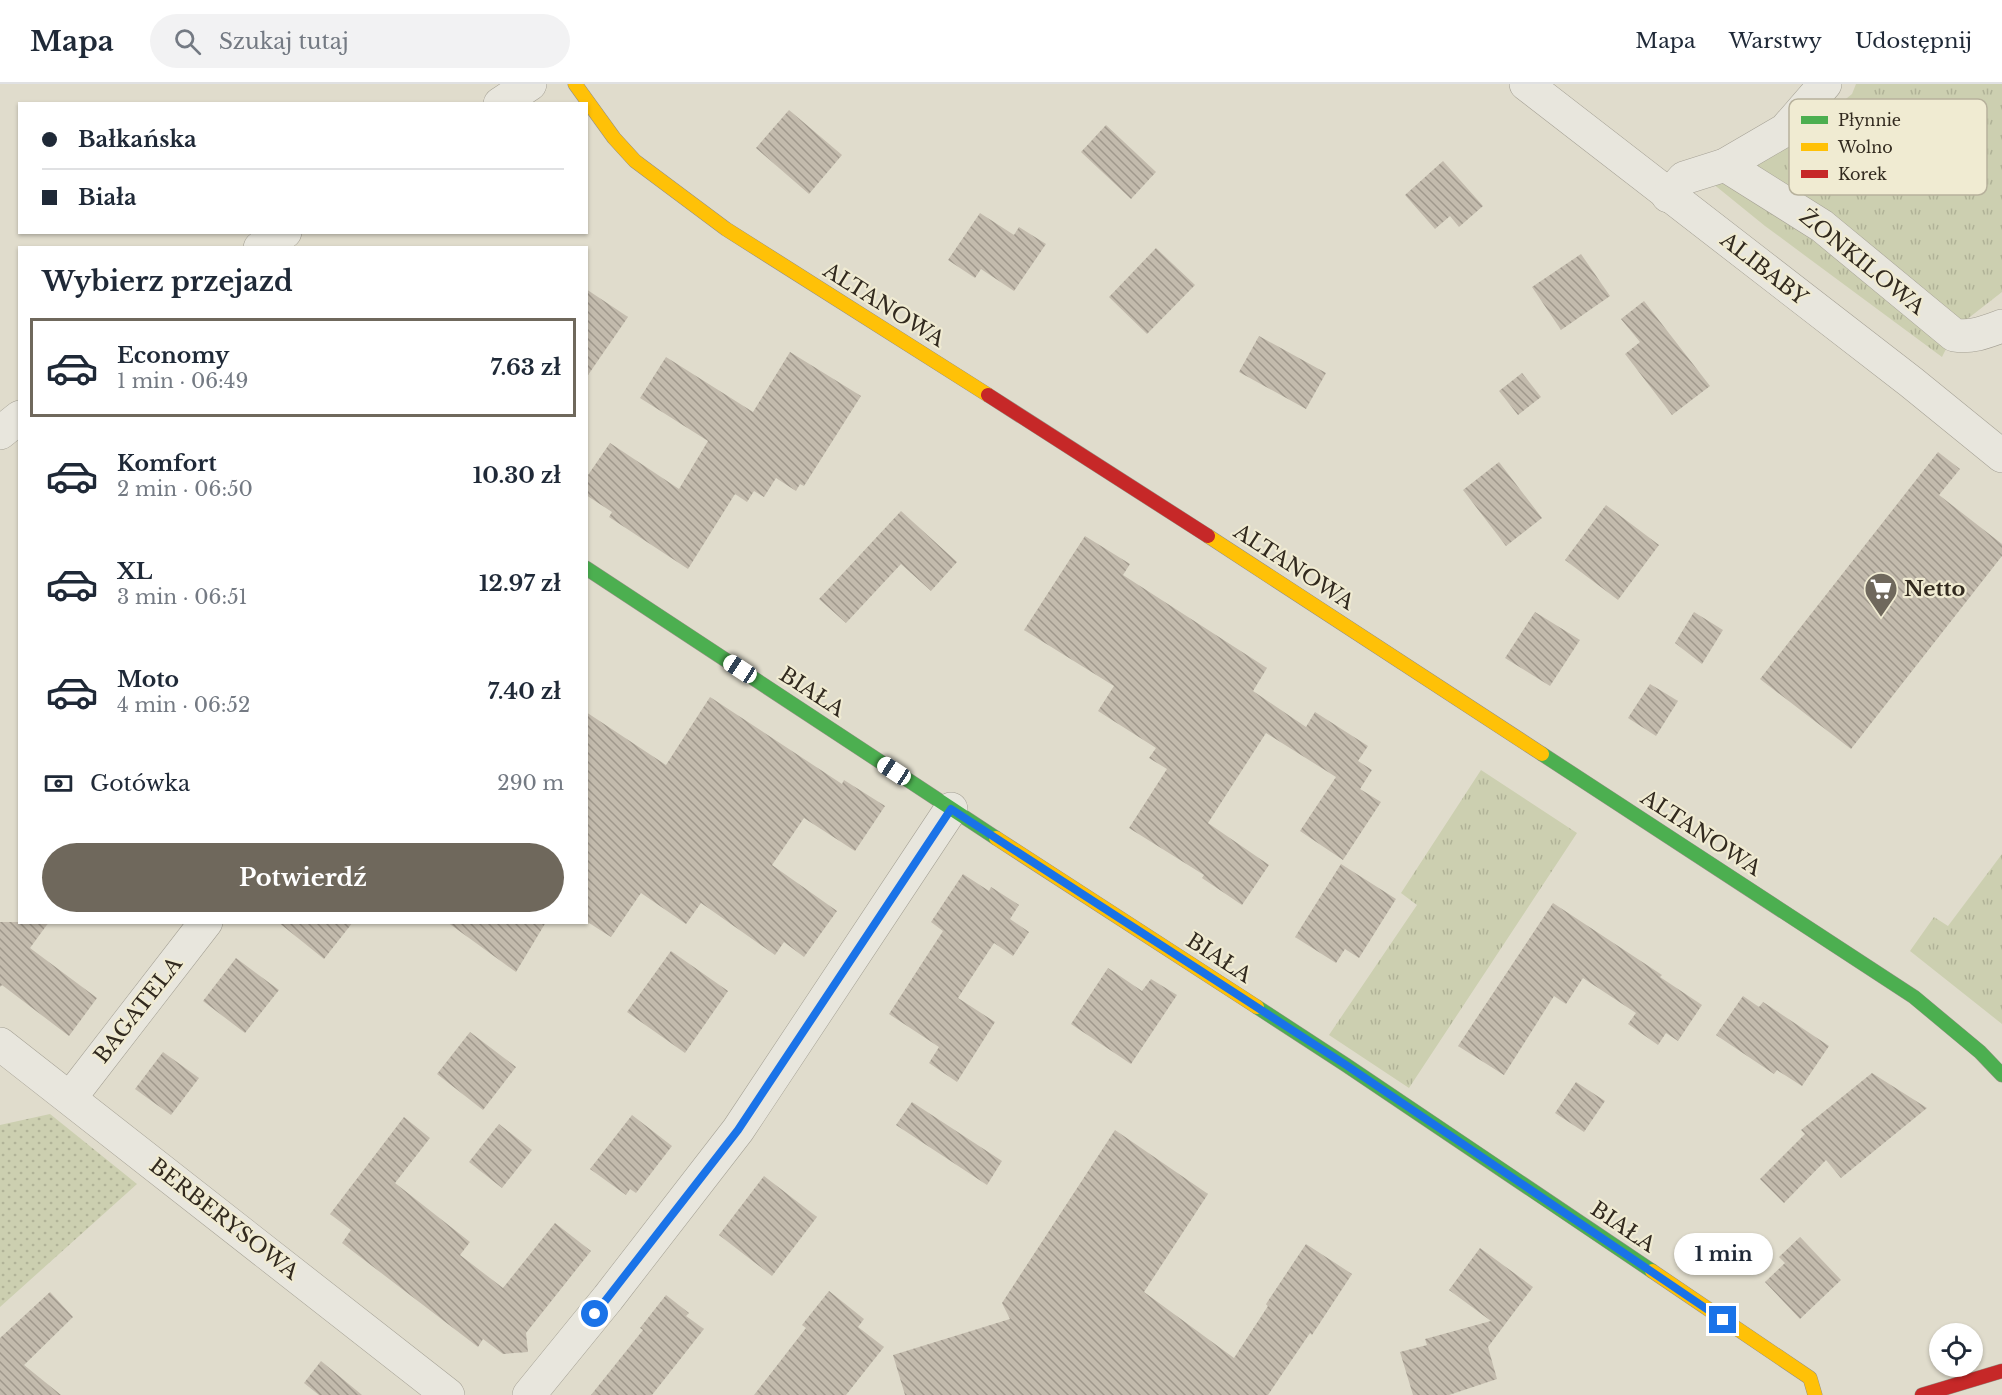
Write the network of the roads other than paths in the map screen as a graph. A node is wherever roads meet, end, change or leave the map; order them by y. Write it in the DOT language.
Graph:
graph roads {
  1 [pos="530,84"];
  2 [pos="575,84"];
  3 [pos="1526,84"];
  4 [pos="1825,84"];
  5 [pos="1812,99"];
  6 [pos="503,102"];
  7 [pos="1789,125"];
  8 [pos="1725,165"];
  9 [pos="1668,195"];
  10 [pos="282,234"];
  11 [pos="263,246"];
  12 [pos="2002,326"];
  13 [pos="18,419"];
  14 [pos="0,433"];
  15 [pos="2002,456"];
  16 [pos="588,569"];
  17 [pos="951,809"];
  18 [pos="204,924"];
  19 [pos="0,1044"];
  20 [pos="2002,1075"];
  21 [pos="70,1098"];
  22 [pos="2002,1371"];
  23 [pos="448,1395"];
  24 [pos="529,1395"];
  25 [pos="1815,1395"];
  26 [pos="1922,1395"];
  1 -- 6 [label="street"];
  2 -- 20 [label="street, ALTANOWA"];
  3 -- 9 [label="street, ALIBABY"];
  4 -- 5 [label="street"];
  7 -- 8 [label="street"];
  8 -- 9 [label="street"];
  8 -- 12 [label="street, ŻONKILOWA"];
  9 -- 15 [label="street, ALIBABY"];
  10 -- 11 [label="street"];
  13 -- 14 [label="street"];
  16 -- 17 [label="street, BIAŁA"];
  17 -- 24 [label="street"];
  17 -- 25 [label="street, BIAŁA"];
  18 -- 21 [label="street, BAGATELA"];
  19 -- 21 [label="street, BERBERYSOWA"];
  21 -- 23 [label="street, BERBERYSOWA"];
  22 -- 26 [label="street"];
}
